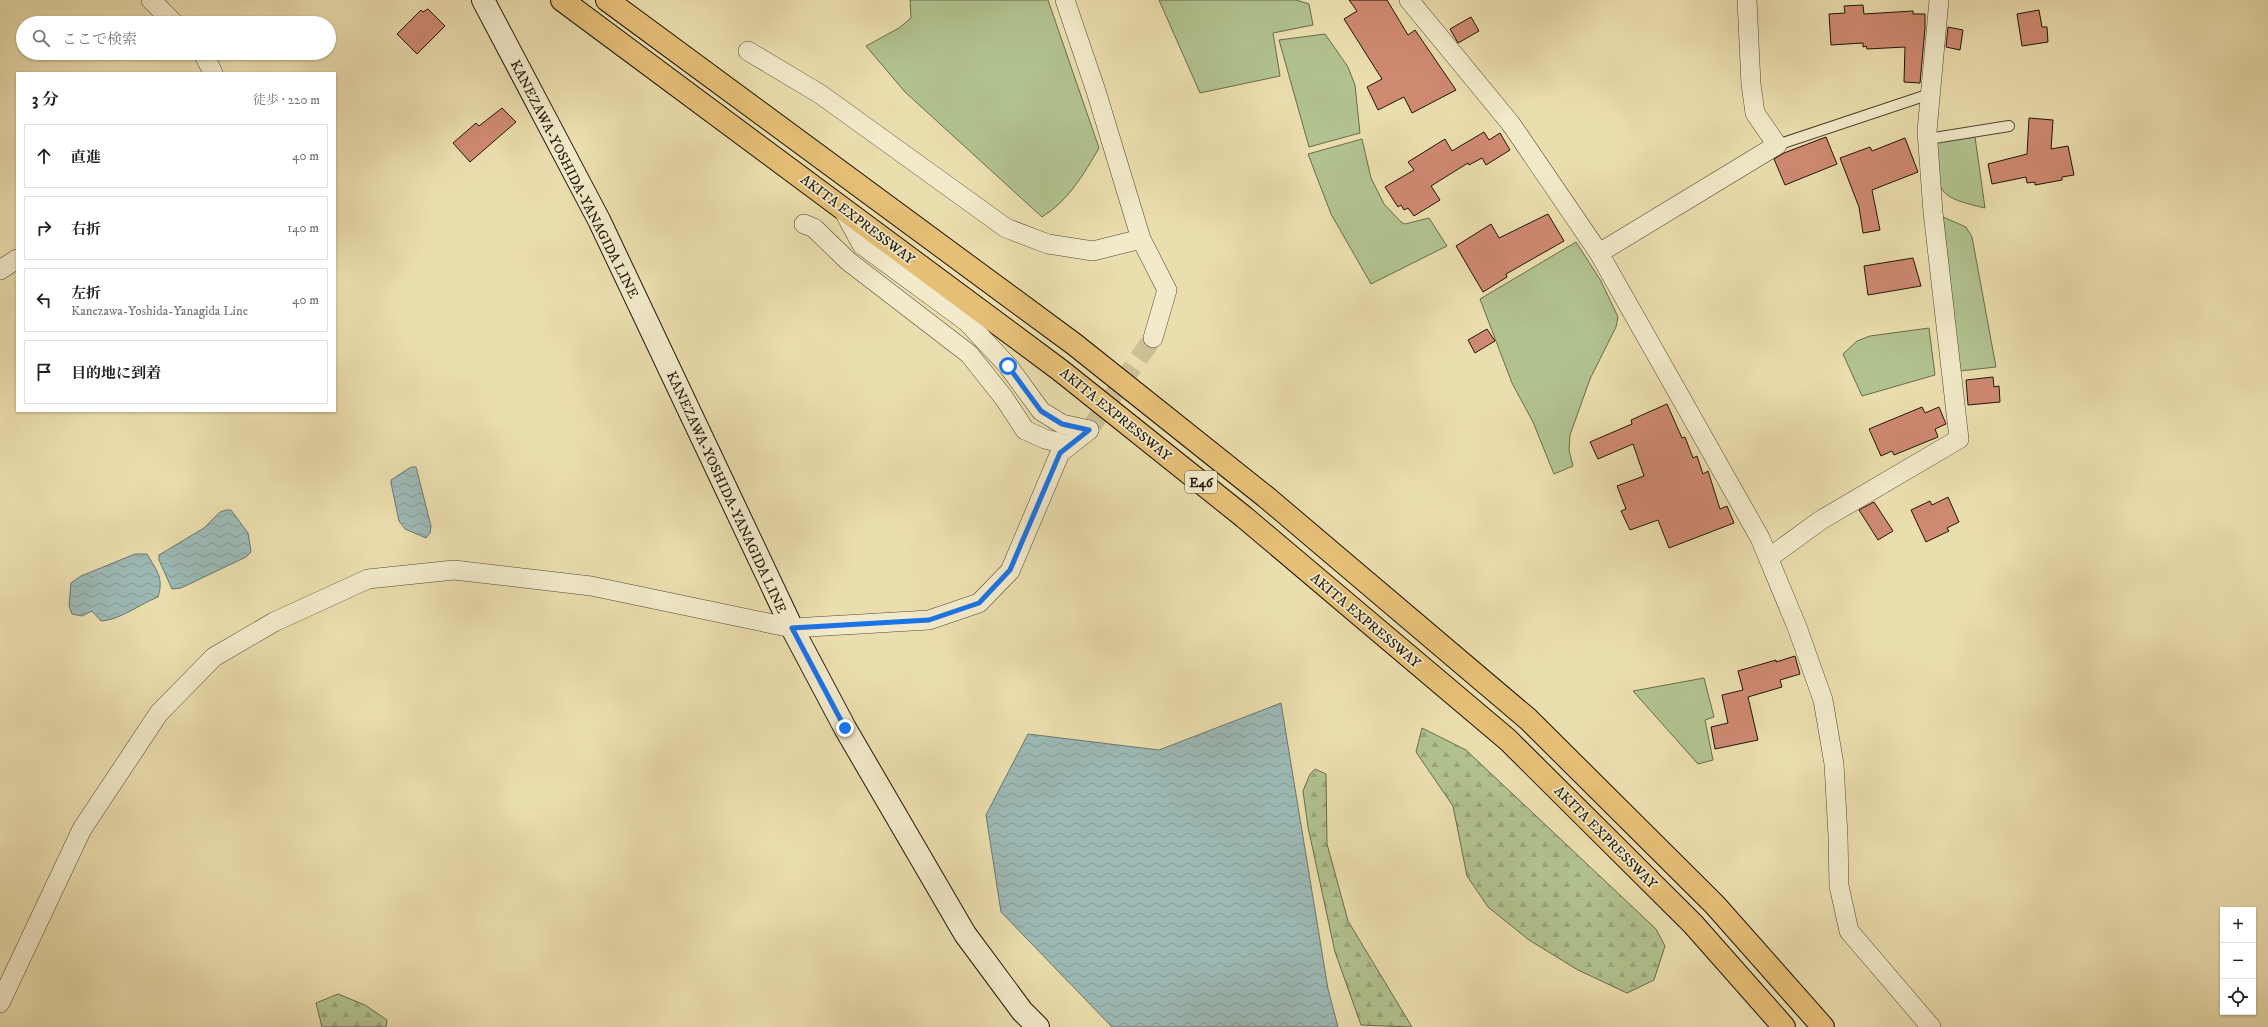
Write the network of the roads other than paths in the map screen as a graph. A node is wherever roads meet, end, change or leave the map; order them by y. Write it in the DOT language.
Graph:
graph roads {
  1 [pos="151,0"];
  2 [pos="483,0"];
  3 [pos="562,0"];
  4 [pos="607,0"];
  5 [pos="1065,0"];
  6 [pos="1409,0"];
  7 [pos="1747,0"];
  8 [pos="1939,0"];
  9 [pos="167,16"];
  10 [pos="748,51"];
  11 [pos="206,60"];
  12 [pos="212,72"];
  13 [pos="1930,94"];
  14 [pos="2009,126"];
  15 [pos="1928,139"];
  16 [pos="1777,145"];
  17 [pos="841,207"];
  18 [pos="804,224"];
  19 [pos="1141,239"];
  20 [pos="1599,253"];
  21 [pos="16,260"];
  22 [pos="0,270"];
  23 [pos="1153,338"];
  24 [pos="1069,445"];
  25 [pos="1770,557"];
  26 [pos="792,628"];
  27 [pos="0,1003"];
  28 [pos="1038,1027"];
  29 [pos="1784,1027"];
  30 [pos="1823,1027"];
  31 [pos="1931,1027"];
  1 -- 9 [label="street"];
  2 -- 26 [label="main road, KANEZAWA-YOSHIDA-YANAGIDA LINE"];
  3 -- 17 [label="highway, AKITA EXPRESSWAY / E46"];
  4 -- 30 [label="highway, AKITA EXPRESSWAY / E46"];
  5 -- 19 [label="street"];
  6 -- 20 [label="street"];
  7 -- 16 [label="street"];
  8 -- 13 [label="street"];
  10 -- 19 [label="street"];
  11 -- 12 [label="street"];
  13 -- 15 [label="street"];
  13 -- 16 [label="lane"];
  14 -- 15 [label="lane"];
  15 -- 25 [label="street"];
  16 -- 20 [label="street"];
  17 -- 24 [label="street"];
  17 -- 29 [label="highway, AKITA EXPRESSWAY / E46"];
  18 -- 24 [label="street"];
  19 -- 23 [label="street"];
  20 -- 25 [label="street"];
  21 -- 22 [label="street"];
  24 -- 26 [label="street"];
  25 -- 31 [label="street"];
  26 -- 27 [label="street"];
  26 -- 28 [label="main road, KANEZAWA-YOSHIDA-YANAGIDA LINE"];
}
